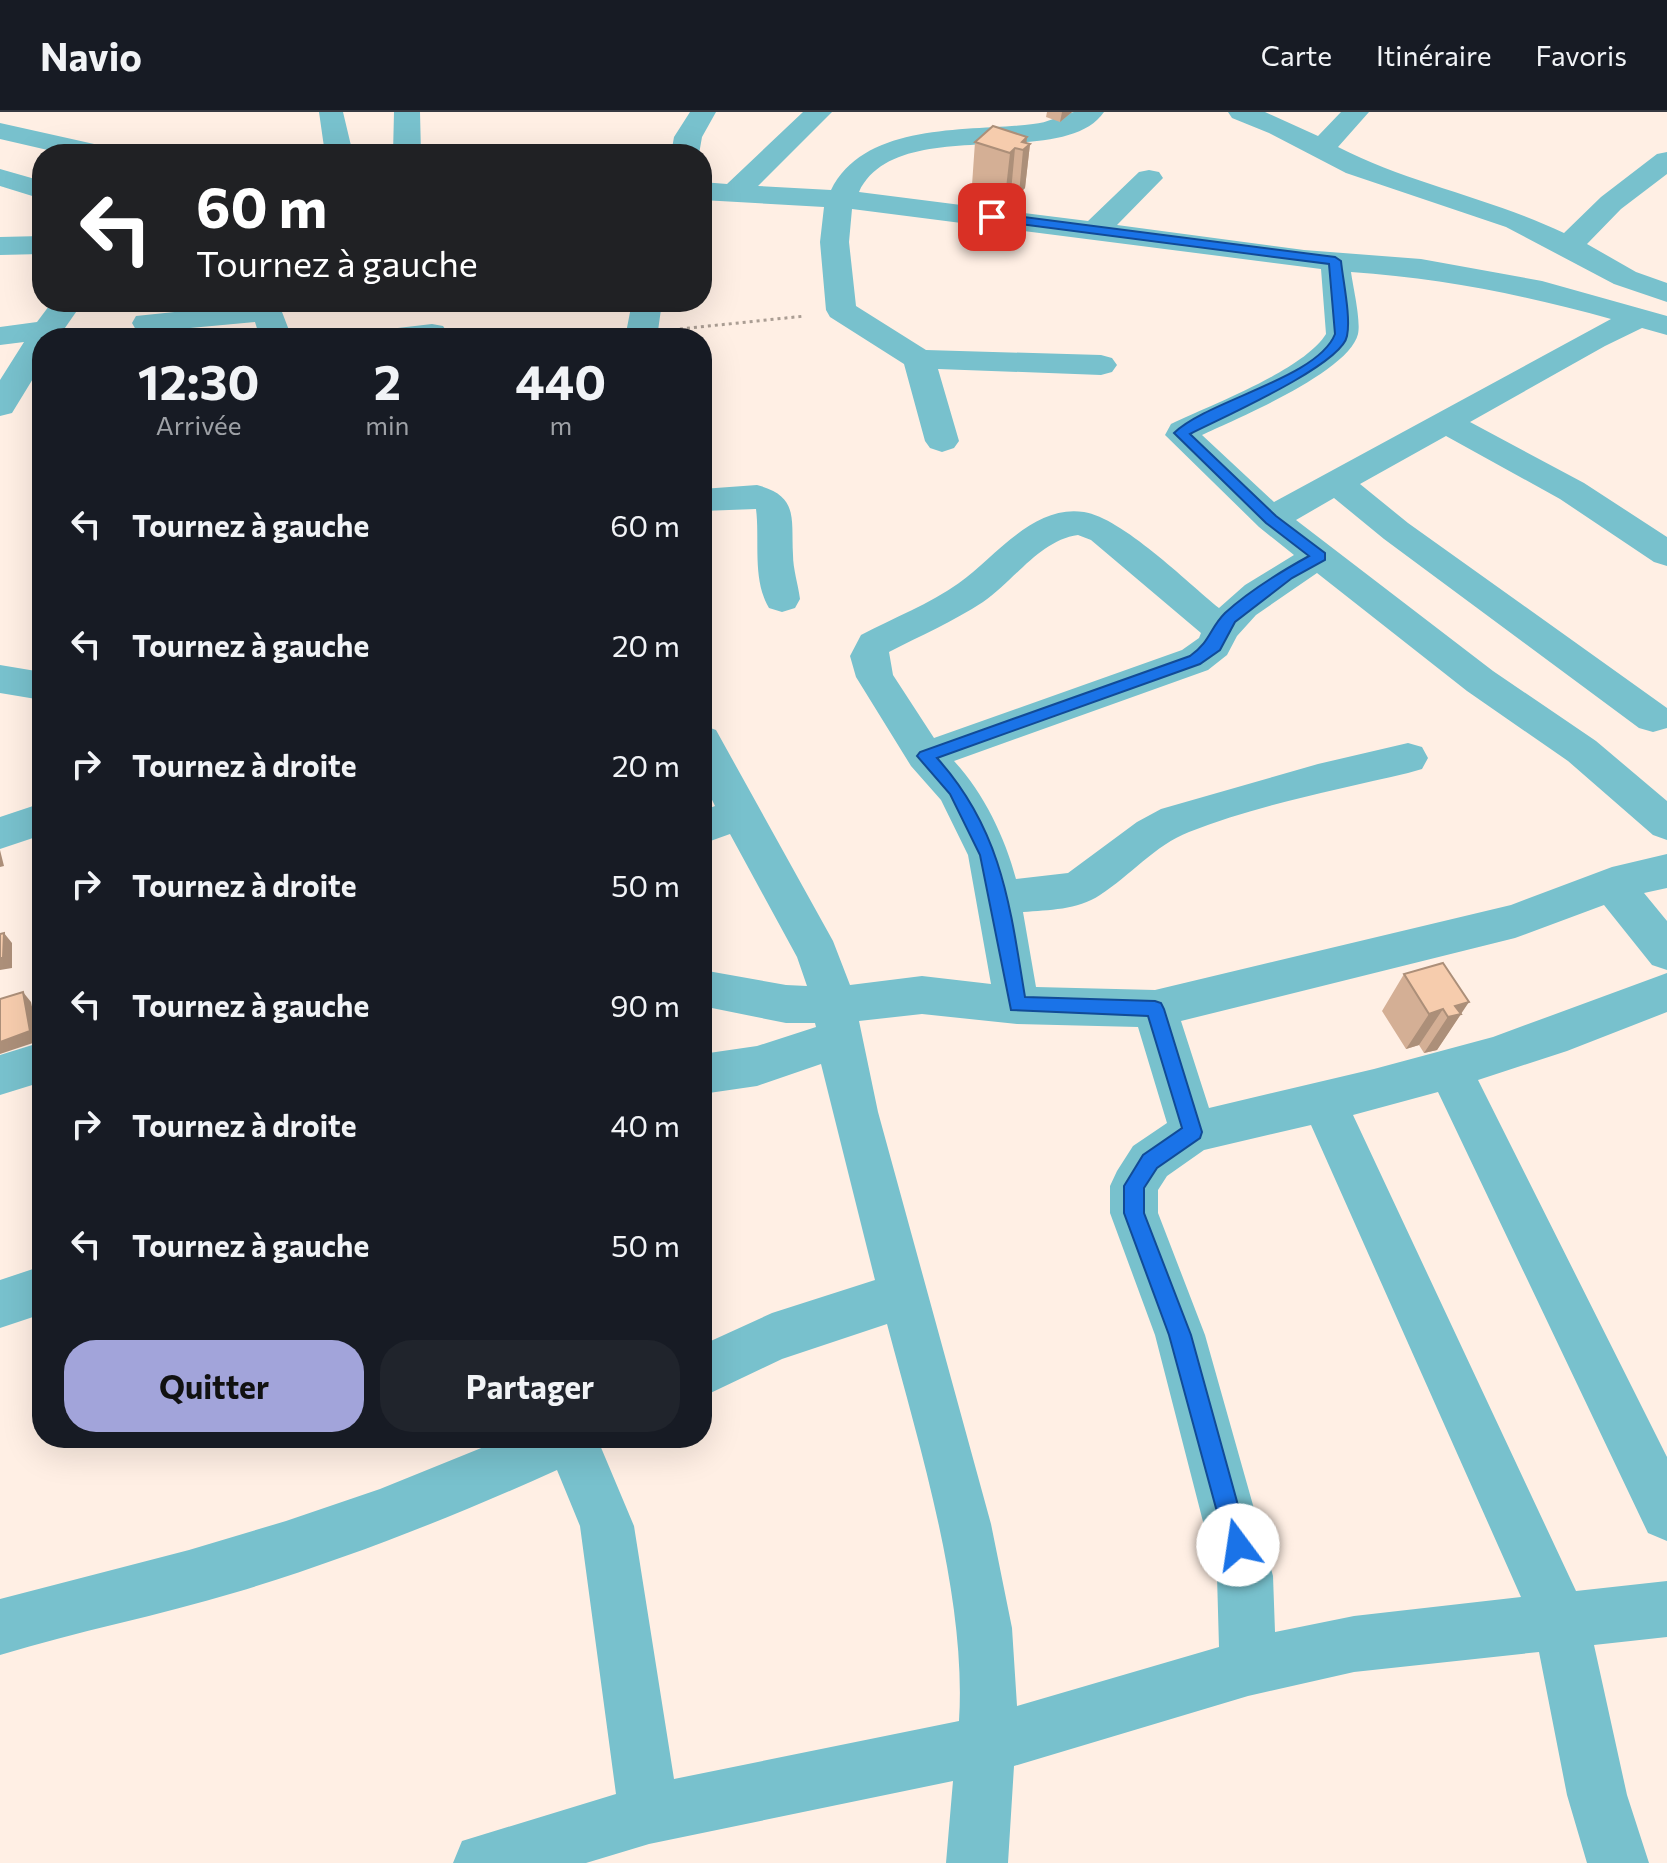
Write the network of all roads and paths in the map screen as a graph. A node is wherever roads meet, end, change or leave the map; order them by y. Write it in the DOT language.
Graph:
graph roads {
  1 [pos="407,112"];
  2 [pos="703,112"];
  3 [pos="819,112"];
  4 [pos="1091,112"];
  5 [pos="1241,112"];
  6 [pos="1356,112"];
  7 [pos="331,114"];
  8 [pos="0,131"];
  9 [pos="58,144"];
  10 [pos="337,144"];
  11 [pos="407,144"];
  12 [pos="687,144"];
  13 [pos="1320,150"];
  14 [pos="1667,160"];
  15 [pos="0,177"];
  16 [pos="1149,178"];
  17 [pos="32,187"];
  18 [pos="712,192"];
  19 [pos="734,193"];
  20 [pos="840,201"];
  21 [pos="1095,231"];
  22 [pos="32,245"];
  23 [pos="1567,245"];
  24 [pos="0,246"];
  25 [pos="1335,261"];
  26 [pos="1667,293"];
  27 [pos="841,310"];
  28 [pos="261,312"];
  29 [pos="261,312"];
  30 [pos="148,321"];
  31 [pos="1652,322"];
  32 [pos="642,324"];
  33 [pos="273,328"];
  34 [pos="32,332"];
  35 [pos="0,336"];
  36 [pos="32,349"];
  37 [pos="919,359"];
  38 [pos="1101,365"];
  39 [pos="10,377"];
  40 [pos="0,406"];
  41 [pos="1448,423"];
  42 [pos="942,441"];
  43 [pos="1337,483"];
  44 [pos="712,499"];
  45 [pos="1271,519"];
  46 [pos="1667,554"];
  47 [pos="1319,556"];
  48 [pos="782,599"];
  49 [pos="1221,629"];
  50 [pos="0,679"];
  51 [pos="32,684"];
  52 [pos="1660,714"];
  53 [pos="1582,751"];
  54 [pos="925,756"];
  55 [pos="1408,758"];
  56 [pos="712,760"];
  57 [pos="739,813"];
  58 [pos="32,822"];
  59 [pos="712,824"];
  60 [pos="1667,824"];
  61 [pos="0,833"];
  62 [pos="1667,871"];
  63 [pos="1612,884"];
  64 [pos="999,897"];
  65 [pos="1667,952"];
  66 [pos="712,990"];
  67 [pos="1667,992"];
  68 [pos="1017,1005"];
  69 [pos="1155,1009"];
  70 [pos="836,1022"];
  71 [pos="32,1065"];
  72 [pos="1450,1070"];
  73 [pos="712,1073"];
  74 [pos="0,1075"];
  75 [pos="1324,1103"];
  76 [pos="1193,1132"];
  77 [pos="32,1293"];
  78 [pos="903,1295"];
  79 [pos="0,1304"];
  80 [pos="712,1367"];
  81 [pos="546,1448"];
  82 [pos="572,1448"];
  83 [pos="1667,1514"];
  84 [pos="1667,1609"];
  85 [pos="1561,1621"];
  86 [pos="0,1627"];
  87 [pos="1248,1667"];
  88 [pos="986,1745"];
  89 [pos="649,1814"];
  90 [pos="484,1863"];
  91 [pos="977,1863"];
  92 [pos="1618,1863"];
  1 -- 11 [label="street"];
  2 -- 12 [label="street"];
  3 -- 19 [label="street"];
  4 -- 20 [label="street"];
  5 -- 13 [label="street"];
  6 -- 13 [label="street"];
  7 -- 10 [label="street"];
  8 -- 9 [label="street"];
  13 -- 23 [label="street"];
  14 -- 23 [label="street"];
  15 -- 17 [label="street"];
  16 -- 21 [label="street"];
  18 -- 19 [label="street"];
  19 -- 20 [label="street"];
  20 -- 21 [label="street"];
  20 -- 27 [label="street"];
  21 -- 25 [label="street"];
  22 -- 24 [label="street"];
  23 -- 26 [label="street"];
  25 -- 31 [label="street"];
  25 -- 45 [label="street"];
  27 -- 32 [label="path"];
  27 -- 37 [label="street"];
  28 -- 30 [label="street"];
  29 -- 33 [label="street"];
  31 -- 41 [label="street"];
  34 -- 35 [label="street"];
  36 -- 39 [label="street"];
  37 -- 38 [label="street"];
  37 -- 42 [label="street"];
  39 -- 40 [label="street"];
  41 -- 43 [label="street"];
  41 -- 46 [label="street"];
  43 -- 45 [label="street"];
  43 -- 52 [label="street"];
  44 -- 48 [label="street"];
  45 -- 47 [label="street"];
  47 -- 49 [label="street"];
  47 -- 53 [label="street"];
  49 -- 54 [label="street"];
  49 -- 54 [label="street"];
  50 -- 51 [label="street"];
  52 -- 53 [label="street"];
  53 -- 60 [label="street"];
  54 -- 64 [label="street"];
  55 -- 64 [label="street"];
  56 -- 57 [label="street"];
  57 -- 59 [label="street"];
  57 -- 70 [label="street"];
  58 -- 61 [label="street"];
  62 -- 63 [label="street"];
  63 -- 65 [label="street"];
  63 -- 69 [label="street"];
  64 -- 68 [label="street"];
  66 -- 70 [label="street"];
  67 -- 72 [label="street"];
  68 -- 69 [label="street"];
  68 -- 70 [label="street"];
  69 -- 76 [label="street"];
  70 -- 73 [label="street"];
  70 -- 78 [label="street"];
  71 -- 74 [label="street"];
  72 -- 75 [label="street"];
  72 -- 83 [label="street"];
  75 -- 76 [label="street"];
  75 -- 85 [label="street"];
  76 -- 87 [label="street"];
  77 -- 79 [label="street"];
  78 -- 80 [label="street"];
  78 -- 88 [label="street"];
  81 -- 86 [label="street"];
  82 -- 89 [label="street"];
  84 -- 85 [label="street"];
  85 -- 87 [label="street"];
  85 -- 92 [label="street"];
  87 -- 88 [label="street"];
  88 -- 89 [label="street"];
  88 -- 91 [label="street"];
  89 -- 90 [label="street"];
}
